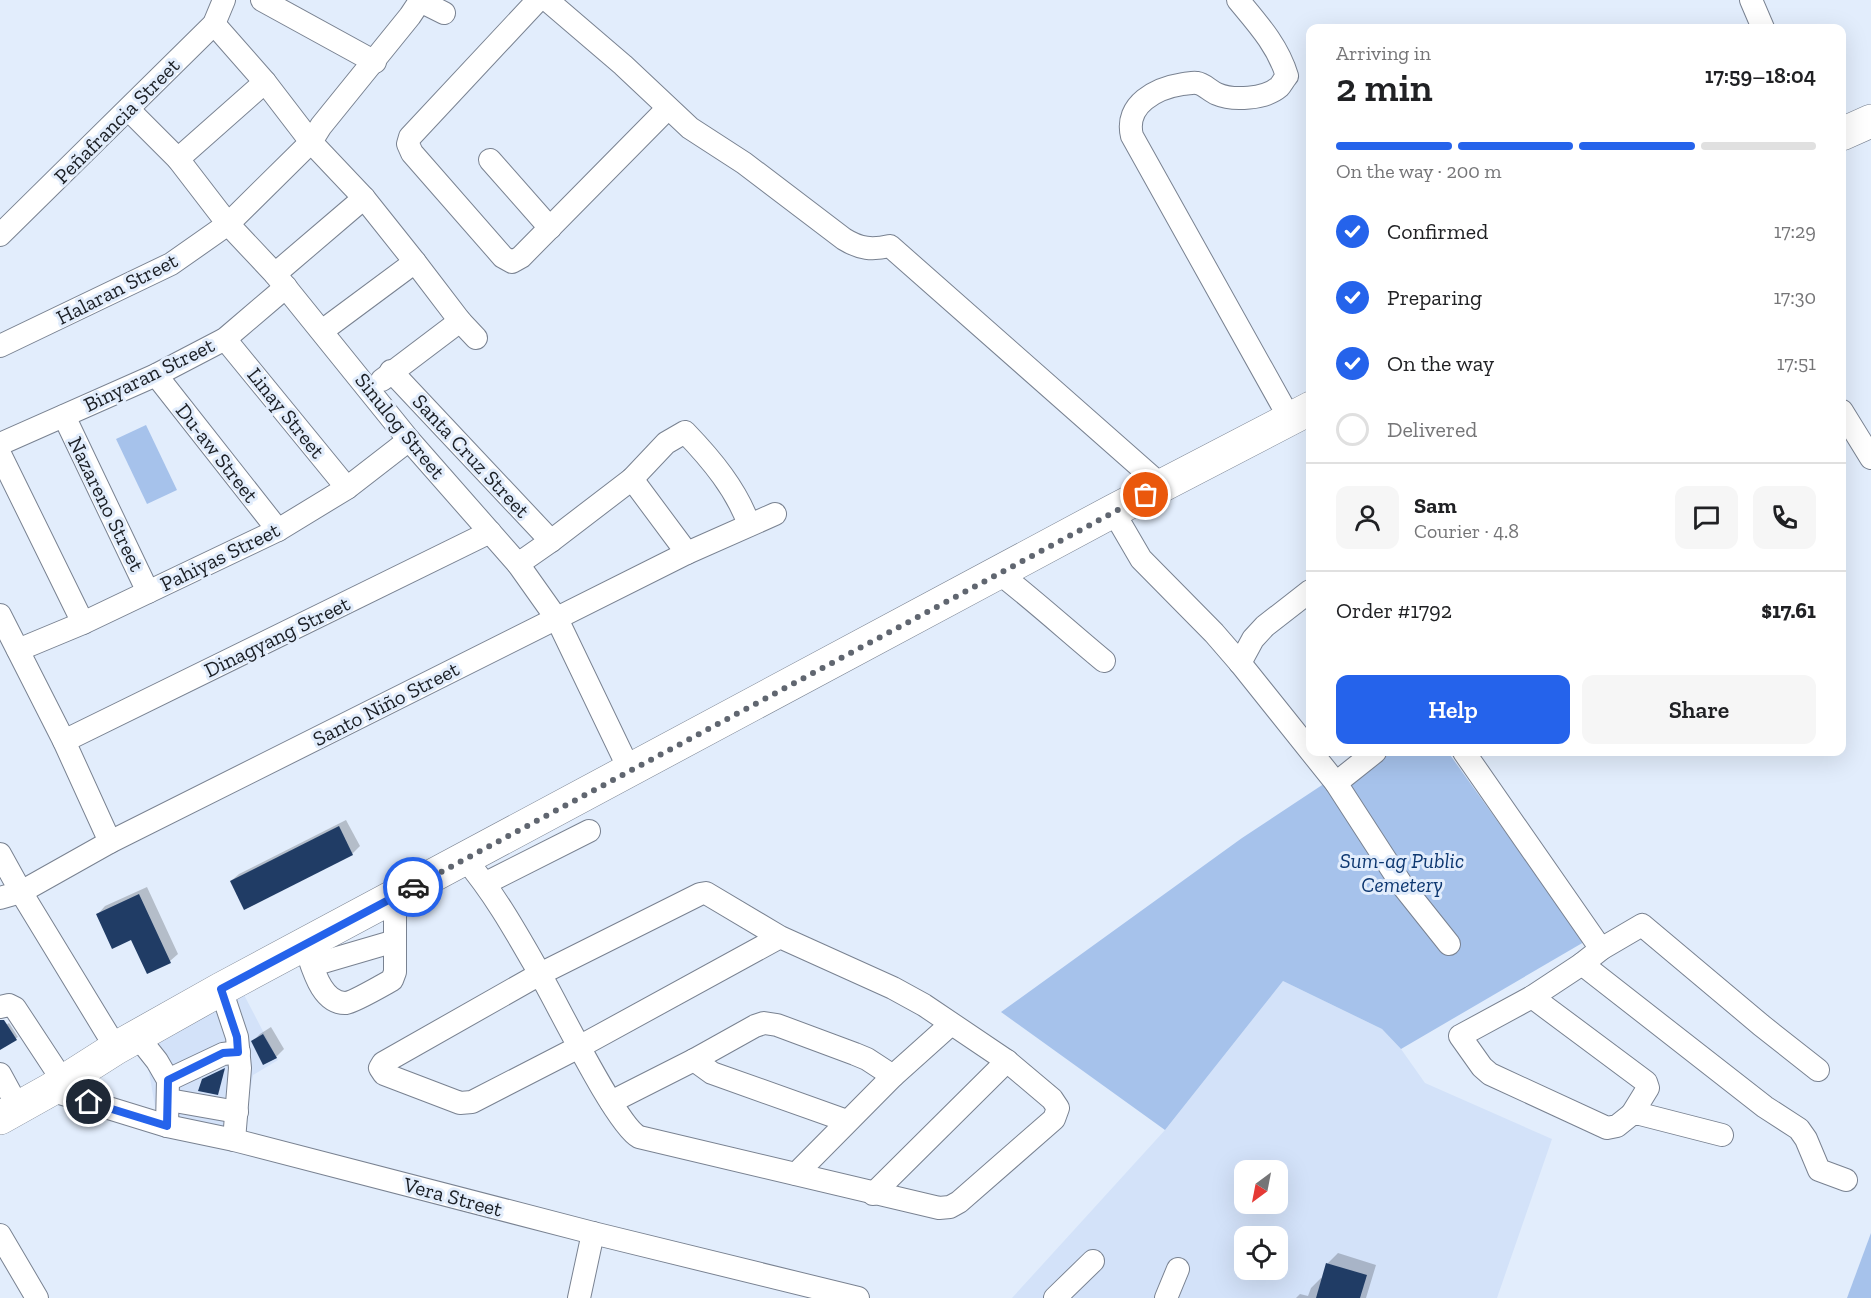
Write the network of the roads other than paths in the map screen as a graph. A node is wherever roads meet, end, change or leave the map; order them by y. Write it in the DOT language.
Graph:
graph roads {
  1 [pos="224,0"];
  2 [pos="262,0"];
  3 [pos="420,0"];
  4 [pos="538,0"];
  5 [pos="546,0"];
  6 [pos="1238,0"];
  7 [pos="1751,0"];
  8 [pos="444,13"];
  9 [pos="214,24"];
  10 [pos="1761,24"];
  11 [pos="375,62"];
  12 [pos="265,82"];
  13 [pos="668,108"];
  14 [pos="129,110"];
  15 [pos="1871,121"];
  16 [pos="1846,132"];
  17 [pos="310,142"];
  18 [pos="178,159"];
  19 [pos="490,160"];
  20 [pos="364,198"];
  21 [pos="228,224"];
  22 [pos="550,228"];
  23 [pos="0,235"];
  24 [pos="415,262"];
  25 [pos="280,280"];
  26 [pos="460,321"];
  27 [pos="322,331"];
  28 [pos="476,338"];
  29 [pos="225,339"];
  30 [pos="0,346"];
  31 [pos="391,371"];
  32 [pos="156,375"];
  33 [pos="371,390"];
  34 [pos="1301,413"];
  35 [pos="64,416"];
  36 [pos="1846,417"];
  37 [pos="409,440"];
  38 [pos="0,444"];
  39 [pos="0,454"];
  40 [pos="1871,458"];
  41 [pos="632,479"];
  42 [pos="1162,486"];
  43 [pos="347,488"];
  44 [pos="1113,511"];
  45 [pos="775,514"];
  46 [pos="749,525"];
  47 [pos="278,530"];
  48 [pos="490,532"];
  49 [pos="551,541"];
  50 [pos="687,553"];
  51 [pos="518,564"];
  52 [pos="999,573"];
  53 [pos="148,592"];
  54 [pos="1306,594"];
  55 [pos="0,615"];
  56 [pos="557,619"];
  57 [pos="83,623"];
  58 [pos="18,650"];
  59 [pos="1104,662"];
  60 [pos="1240,663"];
  61 [pos="64,741"];
  62 [pos="1306,746"];
  63 [pos="1314,756"];
  64 [pos="1370,756"];
  65 [pos="1467,756"];
  66 [pos="630,771"];
  67 [pos="1336,783"];
  68 [pos="589,831"];
  69 [pos="110,842"];
  70 [pos="0,854"];
  71 [pos="465,859"];
  72 [pos="486,883"];
  73 [pos="10,895"];
  74 [pos="395,897"];
  75 [pos="780,937"];
  76 [pos="395,940"];
  77 [pos="1449,944"];
  78 [pos="1601,949"];
  79 [pos="309,955"];
  80 [pos="1582,964"];
  81 [pos="540,974"];
  82 [pos="221,989"];
  83 [pos="1532,997"];
  84 [pos="0,1007"];
  85 [pos="951,1024"];
  86 [pos="127,1043"];
  87 [pos="579,1047"];
  88 [pos="238,1052"];
  89 [pos="694,1060"];
  90 [pos="1007,1061"];
  91 [pos="1818,1070"];
  92 [pos="0,1074"];
  93 [pos="893,1076"];
  94 [pos="57,1085"];
  95 [pos="168,1090"];
  96 [pos="611,1102"];
  97 [pos="237,1112"];
  98 [pos="9,1113"];
  99 [pos="1632,1114"];
  100 [pos="847,1121"];
  101 [pos="167,1126"];
  102 [pos="1722,1135"];
  103 [pos="234,1140"];
  104 [pos="796,1174"];
  105 [pos="1846,1180"];
  106 [pos="873,1194"];
  107 [pos="593,1233"];
  108 [pos="0,1234"];
  109 [pos="1093,1261"];
  110 [pos="1178,1269"];
  111 [pos="37,1298"];
  112 [pos="579,1298"];
  113 [pos="858,1298"];
  114 [pos="1055,1298"];
  115 [pos="1166,1298"];
  1 -- 9 [label="street, Peñafrancia Street"];
  2 -- 11 [label="street"];
  3 -- 8 [label="street"];
  3 -- 11 [label="street, Halaran Street"];
  4 -- 22 [label="street"];
  5 -- 13 [label="street"];
  6 -- 34 [label="street"];
  7 -- 10 [label="street"];
  9 -- 12 [label="street"];
  9 -- 14 [label="street, Peñafrancia Street"];
  11 -- 17 [label="street, Halaran Street"];
  12 -- 17 [label="street"];
  12 -- 18 [label="street"];
  13 -- 22 [label="street"];
  13 -- 42 [label="street"];
  14 -- 18 [label="street, Sinulog Street"];
  14 -- 23 [label="street, Peñafrancia Street"];
  15 -- 16 [label="highway"];
  17 -- 20 [label="street"];
  17 -- 21 [label="street, Halaran Street"];
  18 -- 21 [label="street, Sinulog Street"];
  19 -- 22 [label="street"];
  20 -- 24 [label="street"];
  20 -- 25 [label="street, Binyaran Street"];
  21 -- 25 [label="street, Sinulog Street"];
  21 -- 30 [label="street, Halaran Street"];
  24 -- 26 [label="street"];
  24 -- 27 [label="street"];
  25 -- 27 [label="street, Sinulog Street"];
  25 -- 29 [label="street, Binyaran Street"];
  26 -- 28 [label="street"];
  26 -- 31 [label="street"];
  27 -- 33 [label="street, Sinulog Street"];
  29 -- 32 [label="street, Binyaran Street"];
  29 -- 43 [label="street, Linay Street"];
  31 -- 33 [label="street"];
  31 -- 49 [label="street, Santa Cruz Street"];
  32 -- 35 [label="street, Binyaran Street"];
  32 -- 47 [label="street, Du-aw Street"];
  33 -- 37 [label="street, Sinulog Street"];
  34 -- 42 [label="highway"];
  35 -- 38 [label="street, Binyaran Street"];
  35 -- 53 [label="street, Nazareno Street"];
  36 -- 40 [label="street"];
  37 -- 43 [label="street, Pahiyas Street"];
  37 -- 48 [label="street, Sinulog Street"];
  39 -- 57 [label="street"];
  41 -- 46 [label="street"];
  41 -- 49 [label="street"];
  41 -- 50 [label="street"];
  42 -- 44 [label="highway"];
  43 -- 47 [label="street, Pahiyas Street"];
  44 -- 52 [label="highway"];
  44 -- 60 [label="street"];
  45 -- 46 [label="street, Santo Niño Street"];
  46 -- 50 [label="street, Santo Niño Street"];
  47 -- 53 [label="street, Pahiyas Street"];
  48 -- 51 [label="street, Sinulog Street"];
  48 -- 61 [label="street, Dinagyang Street"];
  49 -- 51 [label="street"];
  50 -- 56 [label="street, Santo Niño Street"];
  51 -- 56 [label="street, Sinulog Street"];
  52 -- 59 [label="street"];
  52 -- 66 [label="highway"];
  53 -- 57 [label="street, Pahiyas Street"];
  54 -- 60 [label="street"];
  55 -- 58 [label="street"];
  56 -- 66 [label="street, Sinulog Street"];
  56 -- 69 [label="street, Santo Niño Street"];
  57 -- 58 [label="street, Pahiyas Street"];
  58 -- 61 [label="street"];
  60 -- 62 [label="street"];
  61 -- 69 [label="street"];
  63 -- 67 [label="street"];
  64 -- 67 [label="street"];
  65 -- 78 [label="street"];
  66 -- 71 [label="highway"];
  67 -- 77 [label="street"];
  68 -- 72 [label="street"];
  69 -- 73 [label="street, Santo Niño Street"];
  70 -- 73 [label="street"];
  71 -- 72 [label="street"];
  71 -- 74 [label="highway"];
  72 -- 81 [label="street"];
  73 -- 86 [label="street"];
  74 -- 76 [label="street"];
  74 -- 79 [label="highway"];
  75 -- 81 [label="street"];
  75 -- 85 [label="street"];
  75 -- 87 [label="street"];
  76 -- 79 [label="street"];
  76 -- 79 [label="street"];
  78 -- 80 [label="street"];
  78 -- 91 [label="street"];
  79 -- 82 [label="highway"];
  80 -- 83 [label="street"];
  80 -- 105 [label="street"];
  81 -- 87 [label="street"];
  81 -- 87 [label="street"];
  82 -- 86 [label="highway"];
  82 -- 88 [label="street"];
  83 -- 99 [label="street"];
  83 -- 99 [label="street"];
  84 -- 94 [label="street"];
  85 -- 90 [label="street"];
  85 -- 93 [label="street"];
  86 -- 94 [label="highway"];
  86 -- 95 [label="street"];
  87 -- 96 [label="street"];
  88 -- 95 [label="street"];
  88 -- 97 [label="street"];
  89 -- 93 [label="street"];
  89 -- 96 [label="street"];
  89 -- 100 [label="street"];
  90 -- 106 [label="street"];
  90 -- 106 [label="street"];
  92 -- 98 [label="street"];
  93 -- 100 [label="street"];
  94 -- 98 [label="highway"];
  94 -- 101 [label="street, Vera Street"];
  95 -- 97 [label="street"];
  95 -- 101 [label="street"];
  96 -- 104 [label="street"];
  97 -- 103 [label="street"];
  99 -- 102 [label="street"];
  100 -- 104 [label="street"];
  101 -- 103 [label="street, Vera Street"];
  103 -- 107 [label="street, Vera Street"];
  104 -- 106 [label="street"];
  107 -- 112 [label="street"];
  107 -- 113 [label="street, Vera Street"];
  108 -- 111 [label="street"];
  109 -- 114 [label="street"];
  110 -- 115 [label="street"];
}
